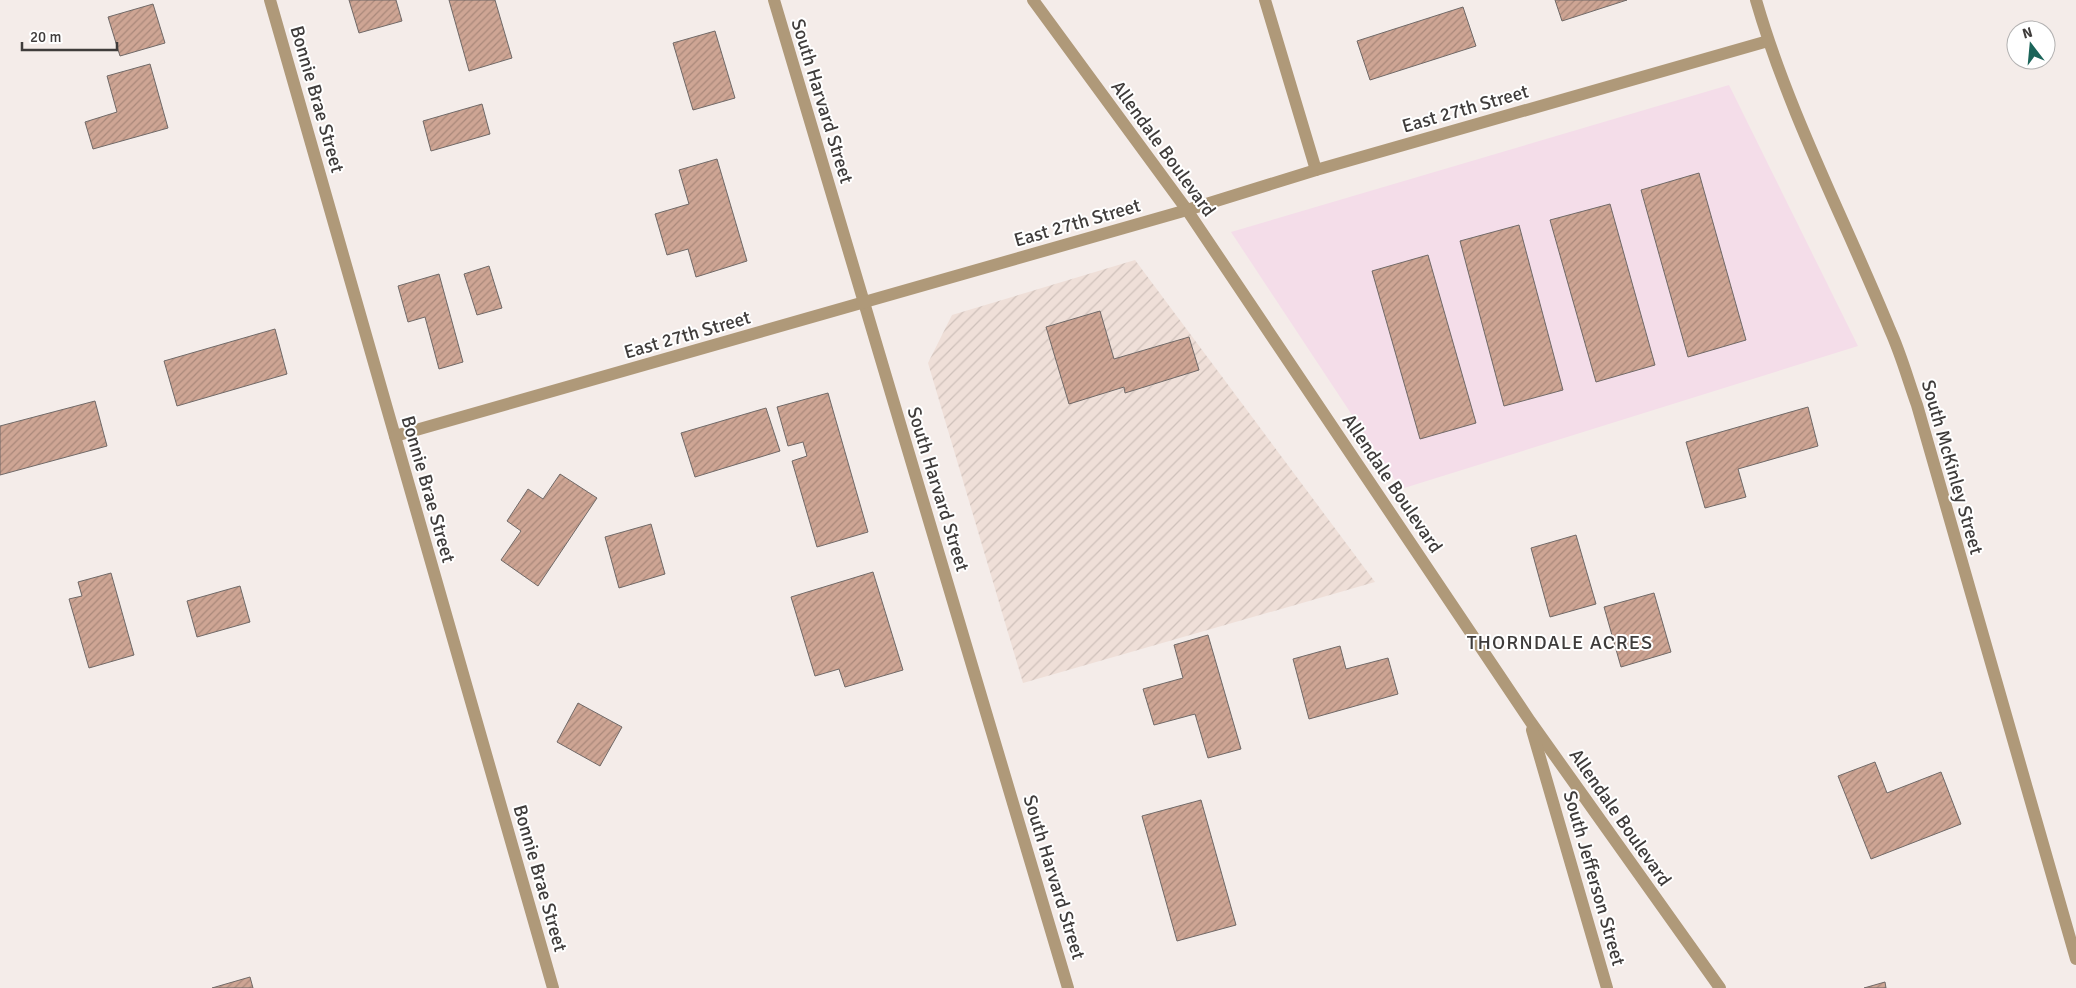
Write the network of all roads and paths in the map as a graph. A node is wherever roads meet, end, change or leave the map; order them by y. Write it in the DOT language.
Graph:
graph roads {
  1 [pos="270,0"];
  2 [pos="774,0"];
  3 [pos="1034,0"];
  4 [pos="1265,0"];
  5 [pos="1756,0"];
  6 [pos="1768,41"];
  7 [pos="1316,170"];
  8 [pos="1187,210"];
  9 [pos="864,303"];
  10 [pos="395,436"];
  11 [pos="1530,721"];
  12 [pos="2076,959"];
  13 [pos="552,988"];
  14 [pos="1068,988"];
  15 [pos="1607,988"];
  16 [pos="1720,988"];
  1 -- 10 [label="street, Bonnie Brae Street"];
  2 -- 9 [label="street, South Harvard Street"];
  3 -- 8 [label="street, Allendale Boulevard"];
  4 -- 7 [label="street"];
  5 -- 6 [label="street, South McKinley Street"];
  6 -- 7 [label="street, East 27th Street"];
  6 -- 12 [label="street, South McKinley Street"];
  7 -- 8 [label="street, East 27th Street"];
  8 -- 9 [label="street, East 27th Street"];
  8 -- 11 [label="street, Allendale Boulevard"];
  9 -- 10 [label="street, East 27th Street"];
  9 -- 14 [label="street, South Harvard Street"];
  10 -- 13 [label="street, Bonnie Brae Street"];
  11 -- 15 [label="street, South Jefferson Street"];
  11 -- 16 [label="street, Allendale Boulevard"];
}
